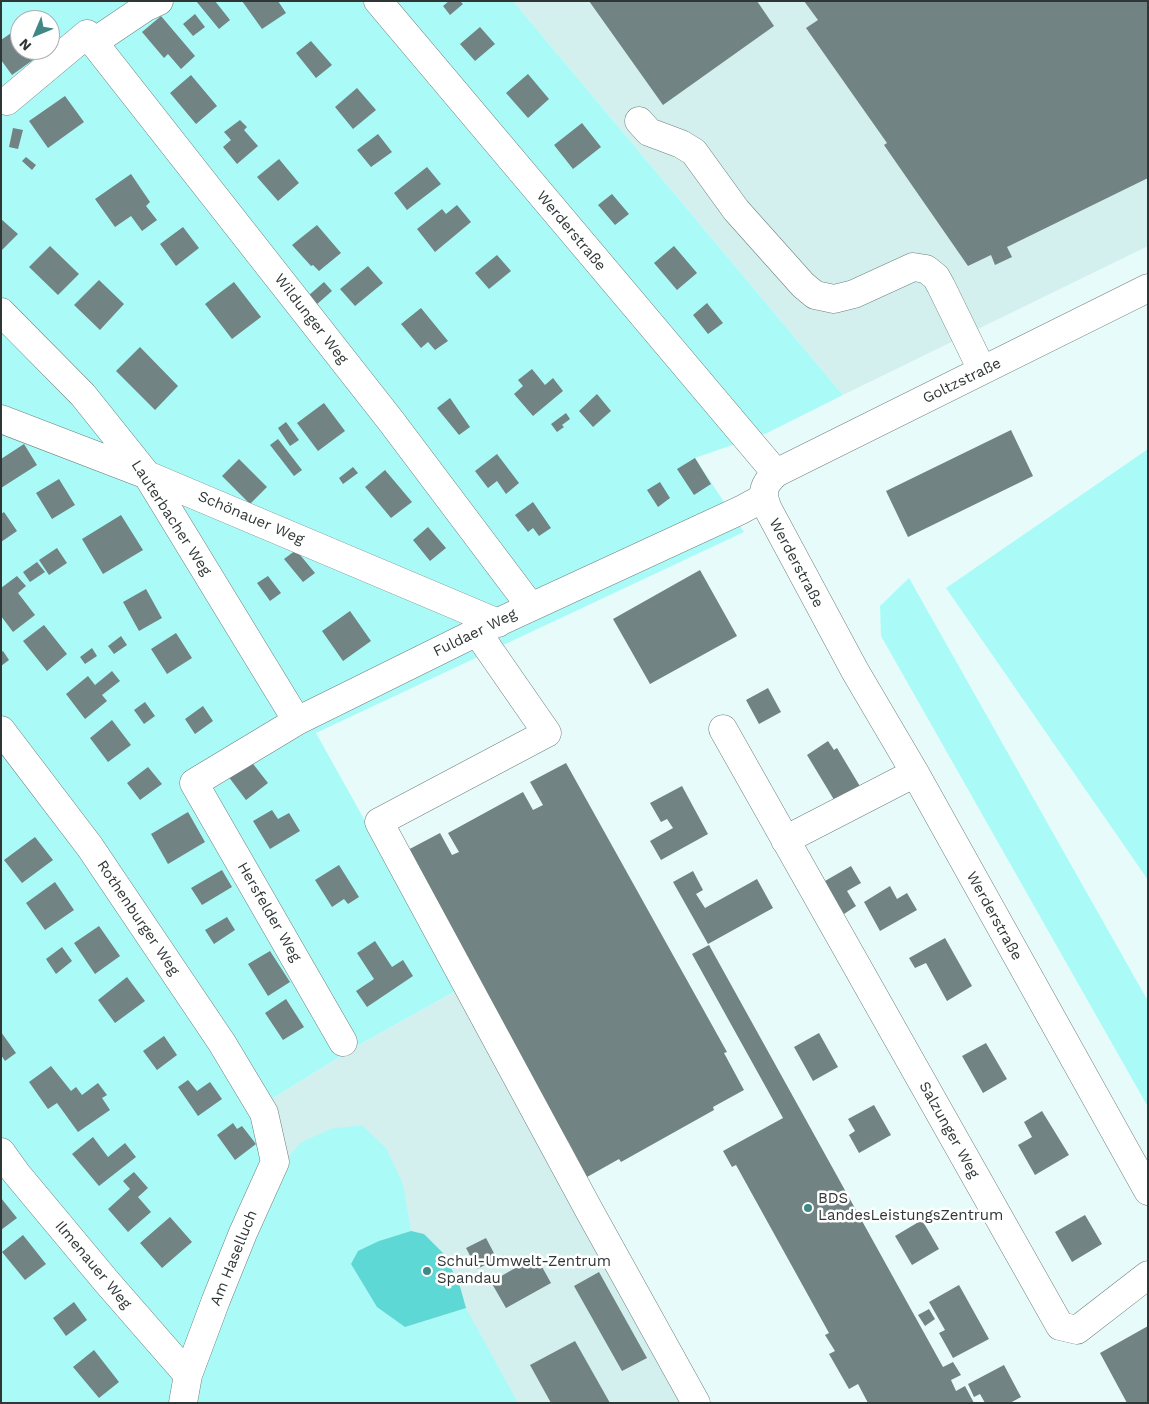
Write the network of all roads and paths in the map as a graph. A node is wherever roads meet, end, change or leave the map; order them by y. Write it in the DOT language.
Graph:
graph roads {
  1 [pos="378,1"];
  2 [pos="149,3"];
  3 [pos="90,38"];
  4 [pos="7,101"];
  5 [pos="639,121"];
  6 [pos="1148,288"];
  7 [pos="1,312"];
  8 [pos="982,370"];
  9 [pos="1,420"];
  10 [pos="776,473"];
  11 [pos="147,475"];
  12 [pos="763,498"];
  13 [pos="531,606"];
  14 [pos="487,627"];
  15 [pos="297,721"];
  16 [pos="723,729"];
  17 [pos="1,730"];
  18 [pos="915,773"];
  19 [pos="194,783"];
  20 [pos="785,840"];
  21 [pos="343,1042"];
  22 [pos="264,1113"];
  23 [pos="1,1152"];
  24 [pos="1148,1192"];
  25 [pos="1148,1275"];
  26 [pos="188,1375"];
  27 [pos="184,1403"];
  28 [pos="696,1403"];
  1 -- 10 [label="street, Werderstraße"];
  2 -- 3 [label="street"];
  3 -- 4 [label="street"];
  3 -- 13 [label="street, Wildunger Weg"];
  5 -- 8 [label="street"];
  6 -- 8 [label="street, Goltzstraße"];
  7 -- 11 [label="street, Lauterbacher Weg"];
  8 -- 10 [label="street, Goltzstraße"];
  9 -- 11 [label="street, Schönauer Weg"];
  10 -- 12 [label="street"];
  11 -- 14 [label="street, Schönauer Weg"];
  11 -- 15 [label="street, Lauterbacher Weg"];
  12 -- 13 [label="street, Fuldaer Weg"];
  12 -- 18 [label="street, Werderstraße"];
  13 -- 14 [label="street, Fuldaer Weg"];
  14 -- 15 [label="street, Fuldaer Weg"];
  14 -- 28 [label="street"];
  15 -- 19 [label="street, Fuldaer Weg"];
  16 -- 20 [label="street, Salzunger Weg"];
  17 -- 22 [label="street, Rothenburger Weg"];
  18 -- 20 [label="street"];
  18 -- 24 [label="street, Werderstraße"];
  19 -- 21 [label="street, Hersfelder Weg"];
  20 -- 25 [label="street, Salzunger Weg"];
  22 -- 26 [label="street, Am Haselluch"];
  23 -- 26 [label="street, Ilmenauer Weg"];
  26 -- 27 [label="street, Am Haselluch"];
}
